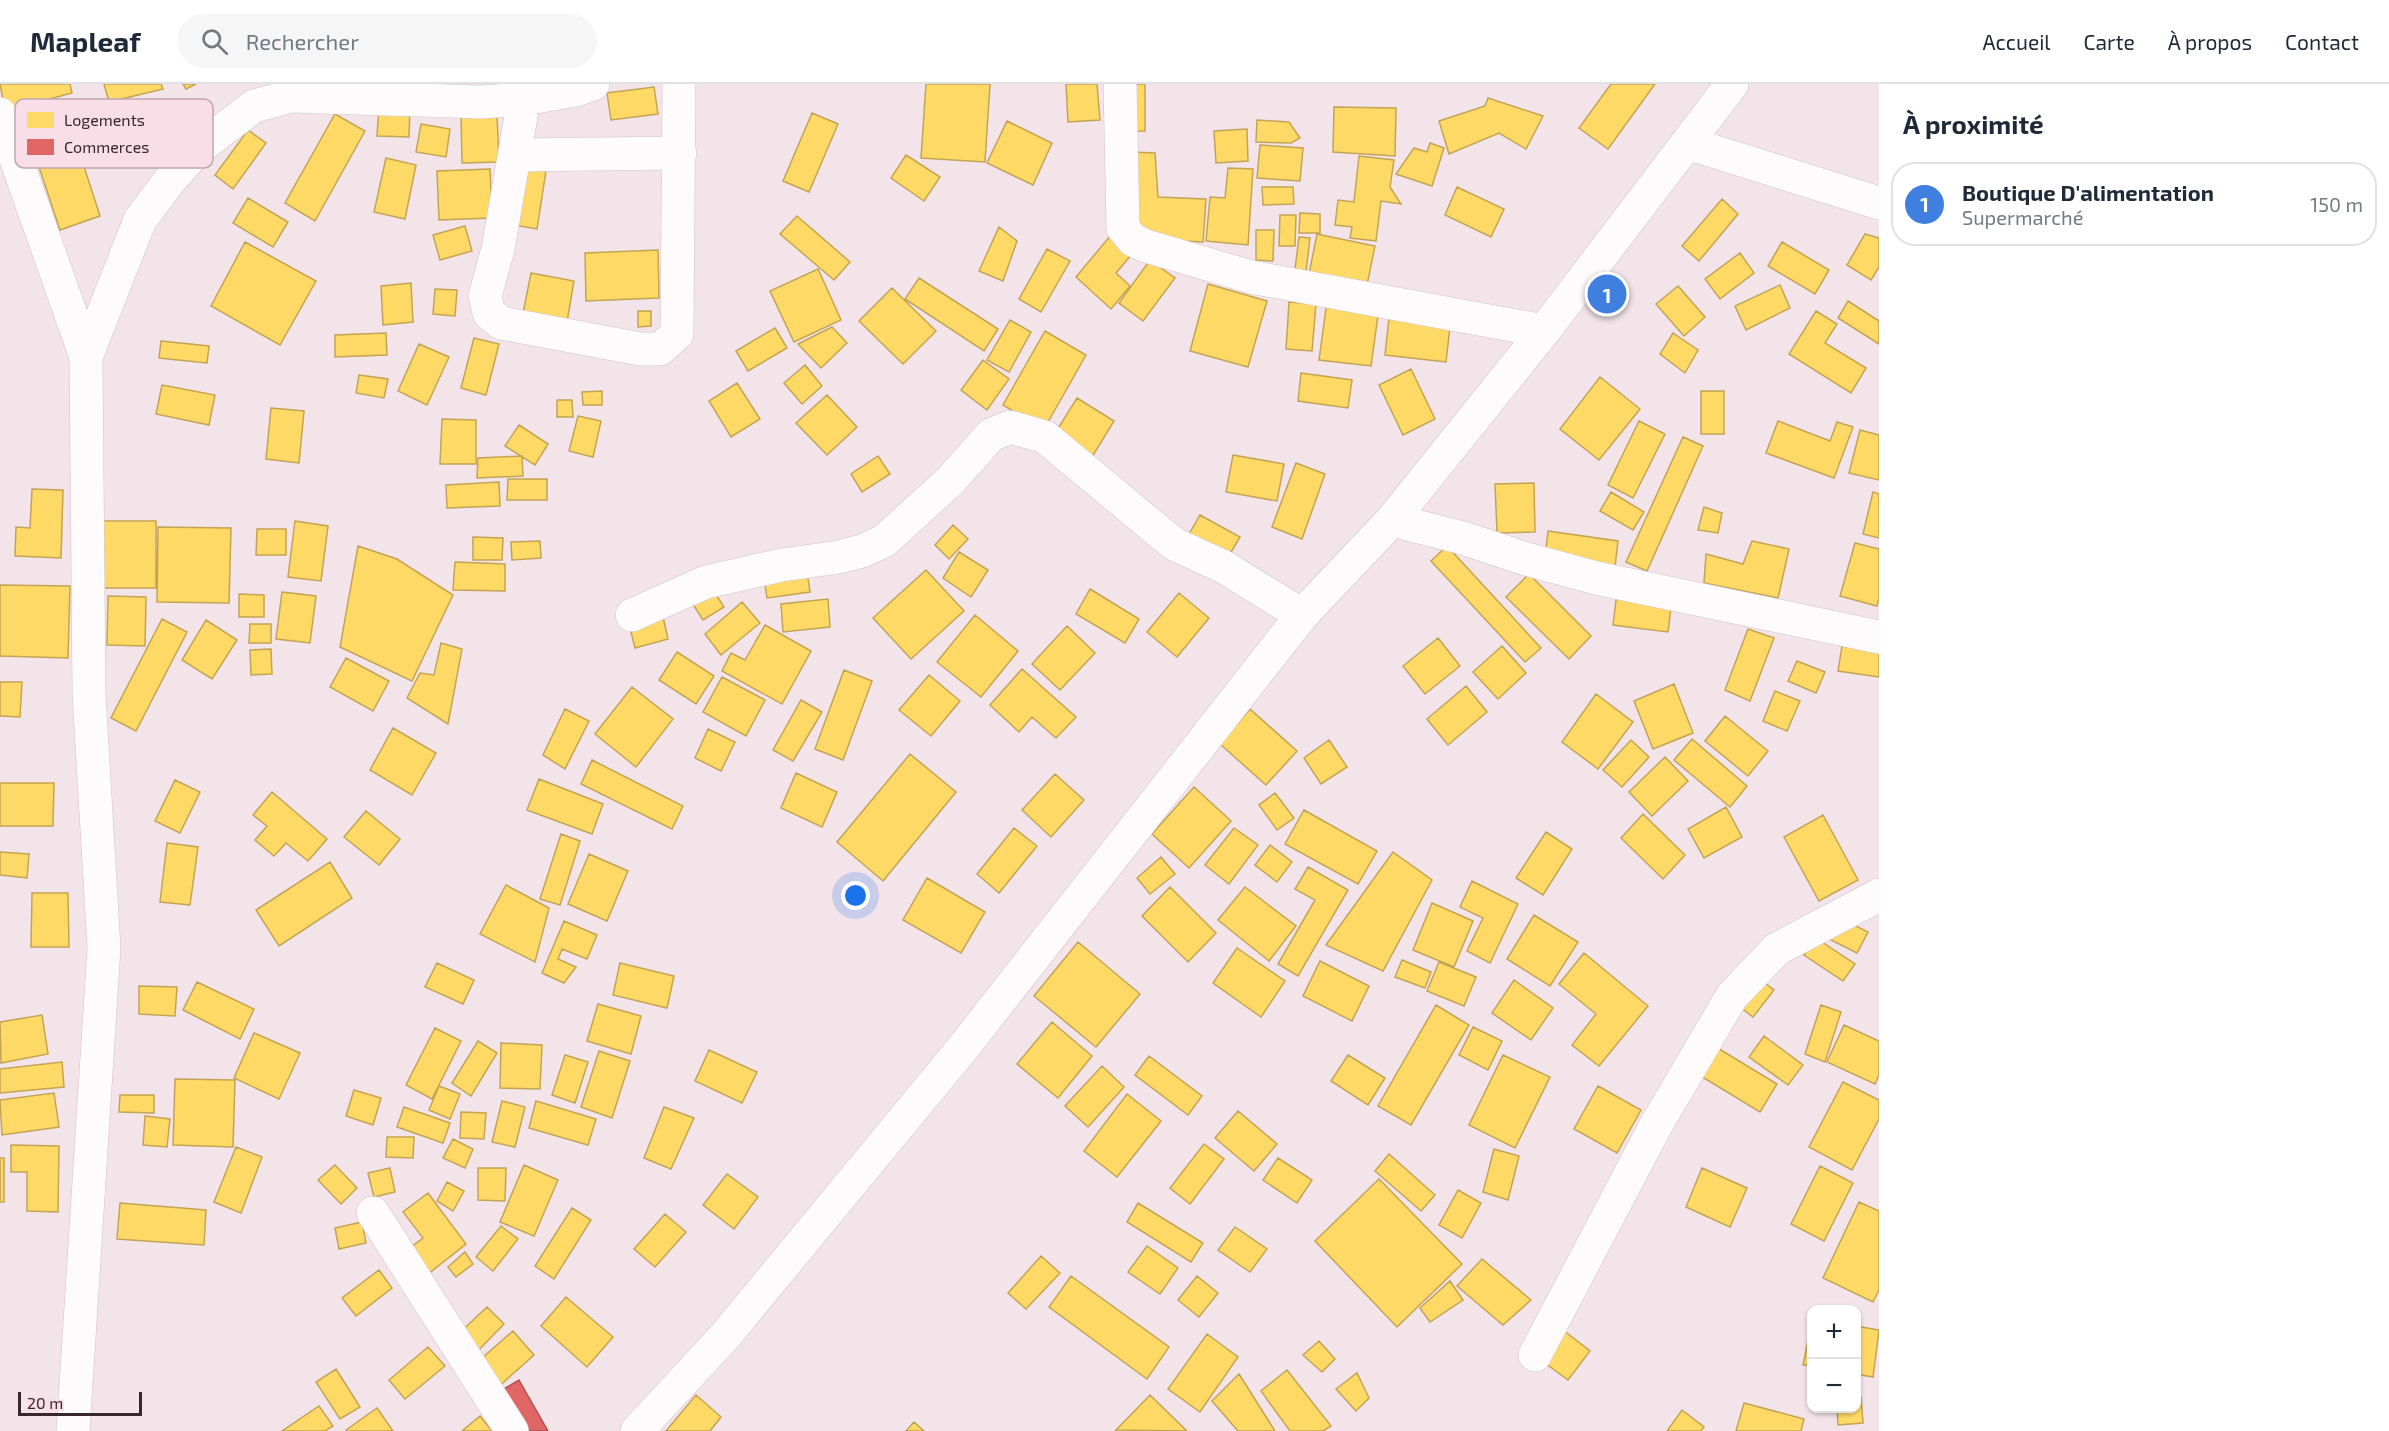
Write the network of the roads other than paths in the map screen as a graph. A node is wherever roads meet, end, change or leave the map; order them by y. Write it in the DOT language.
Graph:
graph roads {
  1 [pos="593,84"];
  2 [pos="679,84"];
  3 [pos="1120,84"];
  4 [pos="1732,84"];
  5 [pos="524,99"];
  6 [pos="0,114"];
  7 [pos="213,137"];
  8 [pos="1687,143"];
  9 [pos="680,153"];
  10 [pos="515,154"];
  11 [pos="15,156"];
  12 [pos="19,168"];
  13 [pos="181,168"];
  14 [pos="1879,203"];
  15 [pos="1544,331"];
  16 [pos="86,357"];
  17 [pos="1392,520"];
  18 [pos="632,615"];
  19 [pos="1302,615"];
  20 [pos="1879,637"];
  21 [pos="1879,895"];
  22 [pos="373,1213"];
  23 [pos="1535,1355"];
  24 [pos="73,1431"];
  25 [pos="512,1431"];
  26 [pos="637,1431"];
  1 -- 5 [label="street"];
  2 -- 9 [label="street"];
  3 -- 15 [label="street"];
  4 -- 8 [label="street"];
  5 -- 7 [label="street"];
  5 -- 10 [label="street"];
  6 -- 11 [label="street"];
  8 -- 14 [label="street"];
  8 -- 15 [label="street"];
  9 -- 10 [label="street"];
  9 -- 10 [label="street"];
  12 -- 16 [label="street"];
  13 -- 16 [label="street"];
  15 -- 17 [label="street"];
  16 -- 24 [label="street"];
  17 -- 19 [label="street"];
  17 -- 20 [label="street"];
  18 -- 19 [label="street"];
  19 -- 26 [label="street"];
  21 -- 23 [label="street"];
  22 -- 25 [label="street"];
}
